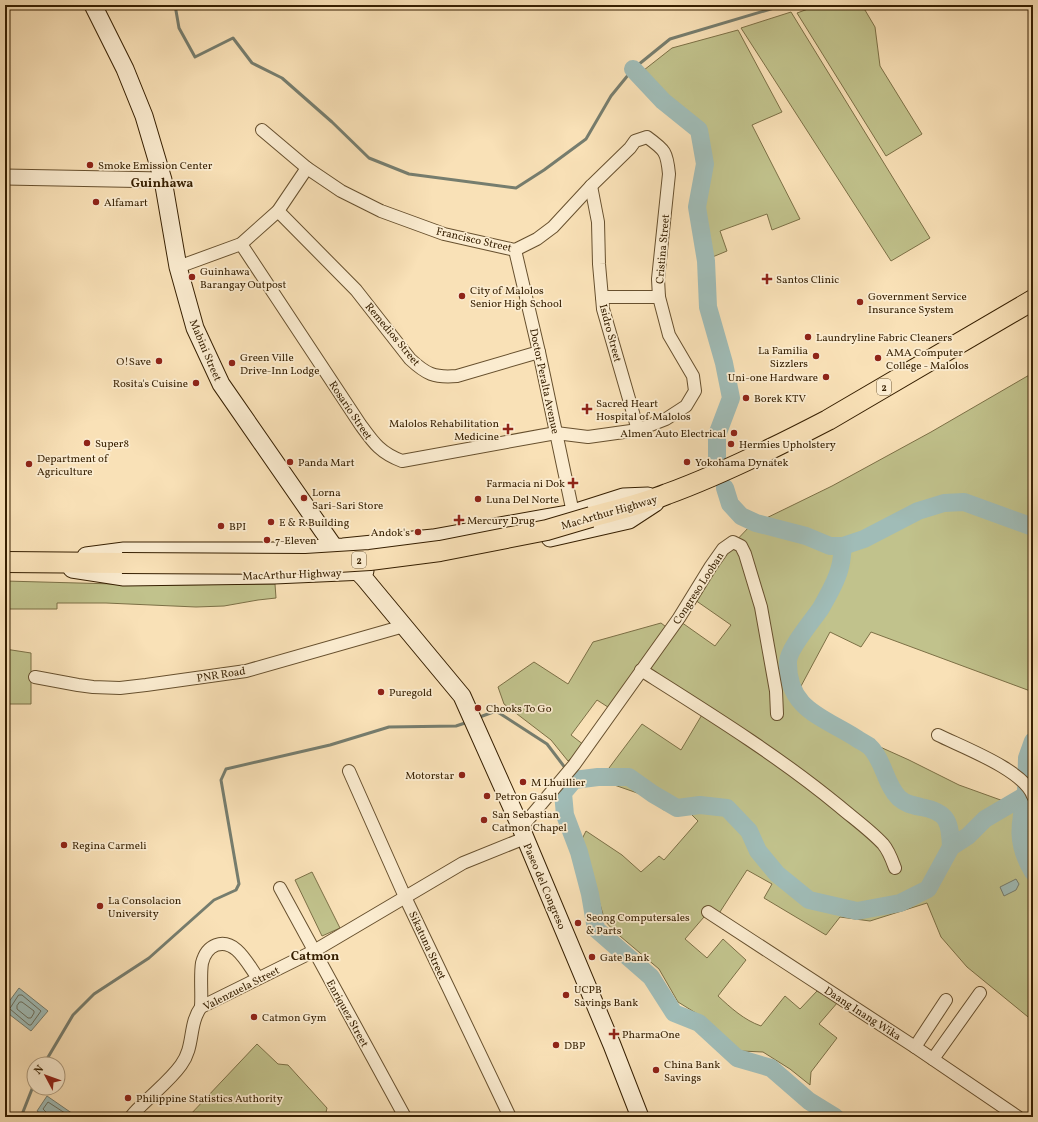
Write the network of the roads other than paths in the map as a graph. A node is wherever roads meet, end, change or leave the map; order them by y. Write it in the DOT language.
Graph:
graph roads {
  1 [pos="93,5"];
  2 [pos="262,130"];
  3 [pos="648,137"];
  4 [pos="307,168"];
  5 [pos="5,176"];
  6 [pos="163,180"];
  7 [pos="591,186"];
  8 [pos="278,212"];
  9 [pos="241,244"];
  10 [pos="515,250"];
  11 [pos="178,267"];
  12 [pos="602,297"];
  13 [pos="659,297"];
  14 [pos="1033,300"];
  15 [pos="539,352"];
  16 [pos="686,406"];
  17 [pos="638,430"];
  18 [pos="556,432"];
  19 [pos="666,495"];
  20 [pos="582,515"];
  21 [pos="334,547"];
  22 [pos="5,562"];
  23 [pos="27,563"];
  24 [pos="358,572"];
  25 [pos="404,626"];
  26 [pos="641,670"];
  27 [pos="35,677"];
  28 [pos="777,714"];
  29 [pos="938,735"];
  30 [pos="349,771"];
  31 [pos="1032,794"];
  32 [pos="523,833"];
  33 [pos="895,868"];
  34 [pos="280,888"];
  35 [pos="405,897"];
  36 [pos="708,912"];
  37 [pos="314,951"];
  38 [pos="258,978"];
  39 [pos="980,993"];
  40 [pos="946,1000"];
  41 [pos="201,1007"];
  42 [pos="915,1047"];
  43 [pos="933,1059"];
  44 [pos="131,1117"];
  45 [pos="405,1117"];
  46 [pos="510,1117"];
  47 [pos="640,1117"];
  48 [pos="1018,1117"];
  1 -- 6 [label="main road, Mabini Street"];
  2 -- 4 [label="street, Francisco Street"];
  3 -- 7 [label="street, Francisco Street"];
  3 -- 13 [label="street, Cristina Street"];
  4 -- 8 [label="street"];
  4 -- 10 [label="street, Francisco Street"];
  5 -- 6 [label="street"];
  6 -- 11 [label="main road, Mabini Street"];
  7 -- 10 [label="street, Francisco Street"];
  7 -- 12 [label="street, Isidro Street"];
  8 -- 9 [label="street"];
  8 -- 15 [label="street, Remedios Street"];
  9 -- 11 [label="street"];
  9 -- 18 [label="street, Rosario Street"];
  10 -- 15 [label="street, Doctor Peralta Avenue"];
  11 -- 21 [label="main road, Mabini Street"];
  12 -- 13 [label="street"];
  12 -- 17 [label="street, Isidro Street"];
  13 -- 16 [label="street, Cristina Street"];
  14 -- 19 [label="highway, MacArthur Highway / 2"];
  15 -- 18 [label="street, Doctor Peralta Avenue"];
  16 -- 17 [label="street, Rosario Street"];
  17 -- 18 [label="street, Rosario Street"];
  18 -- 20 [label="street, Doctor Peralta Avenue"];
  19 -- 20 [label="highway, MacArthur Highway / 2"];
  19 -- 24 [label="main road, MacArthur Highway"];
  20 -- 21 [label="main road, MacArthur Highway"];
  20 -- 23 [label="highway, MacArthur Highway / 2, bridge"];
  21 -- 23 [label="main road, MacArthur Highway"];
  21 -- 24 [label="main road, Mabini Street"];
  22 -- 23 [label="highway, MacArthur Highway / 2"];
  23 -- 24 [label="main road, MacArthur Highway"];
  24 -- 25 [label="main road, Paseo del Congreso"];
  25 -- 27 [label="street, PNR Road"];
  25 -- 32 [label="main road, Paseo del Congreso"];
  26 -- 28 [label="street, Congreso Looban"];
  26 -- 32 [label="street, Congreso Looban"];
  26 -- 33 [label="street"];
  29 -- 31 [label="street"];
  30 -- 35 [label="street, Sikatuna Street"];
  32 -- 35 [label="street, Valenzuela Street"];
  32 -- 47 [label="main road, Paseo del Congreso"];
  34 -- 37 [label="street, Enriquez Street"];
  35 -- 37 [label="street, Valenzuela Street"];
  35 -- 46 [label="street, Sikatuna Street"];
  36 -- 42 [label="street, Daang Inang Wika"];
  37 -- 38 [label="street, Valenzuela Street"];
  37 -- 45 [label="street, Enriquez Street"];
  38 -- 41 [label="street, Valenzuela Street"];
  38 -- 41 [label="street"];
  39 -- 43 [label="street"];
  40 -- 42 [label="street"];
  41 -- 44 [label="street, Valenzuela Street"];
  42 -- 43 [label="street, Daang Inang Wika"];
  43 -- 48 [label="street, Daang Inang Wika"];
}
